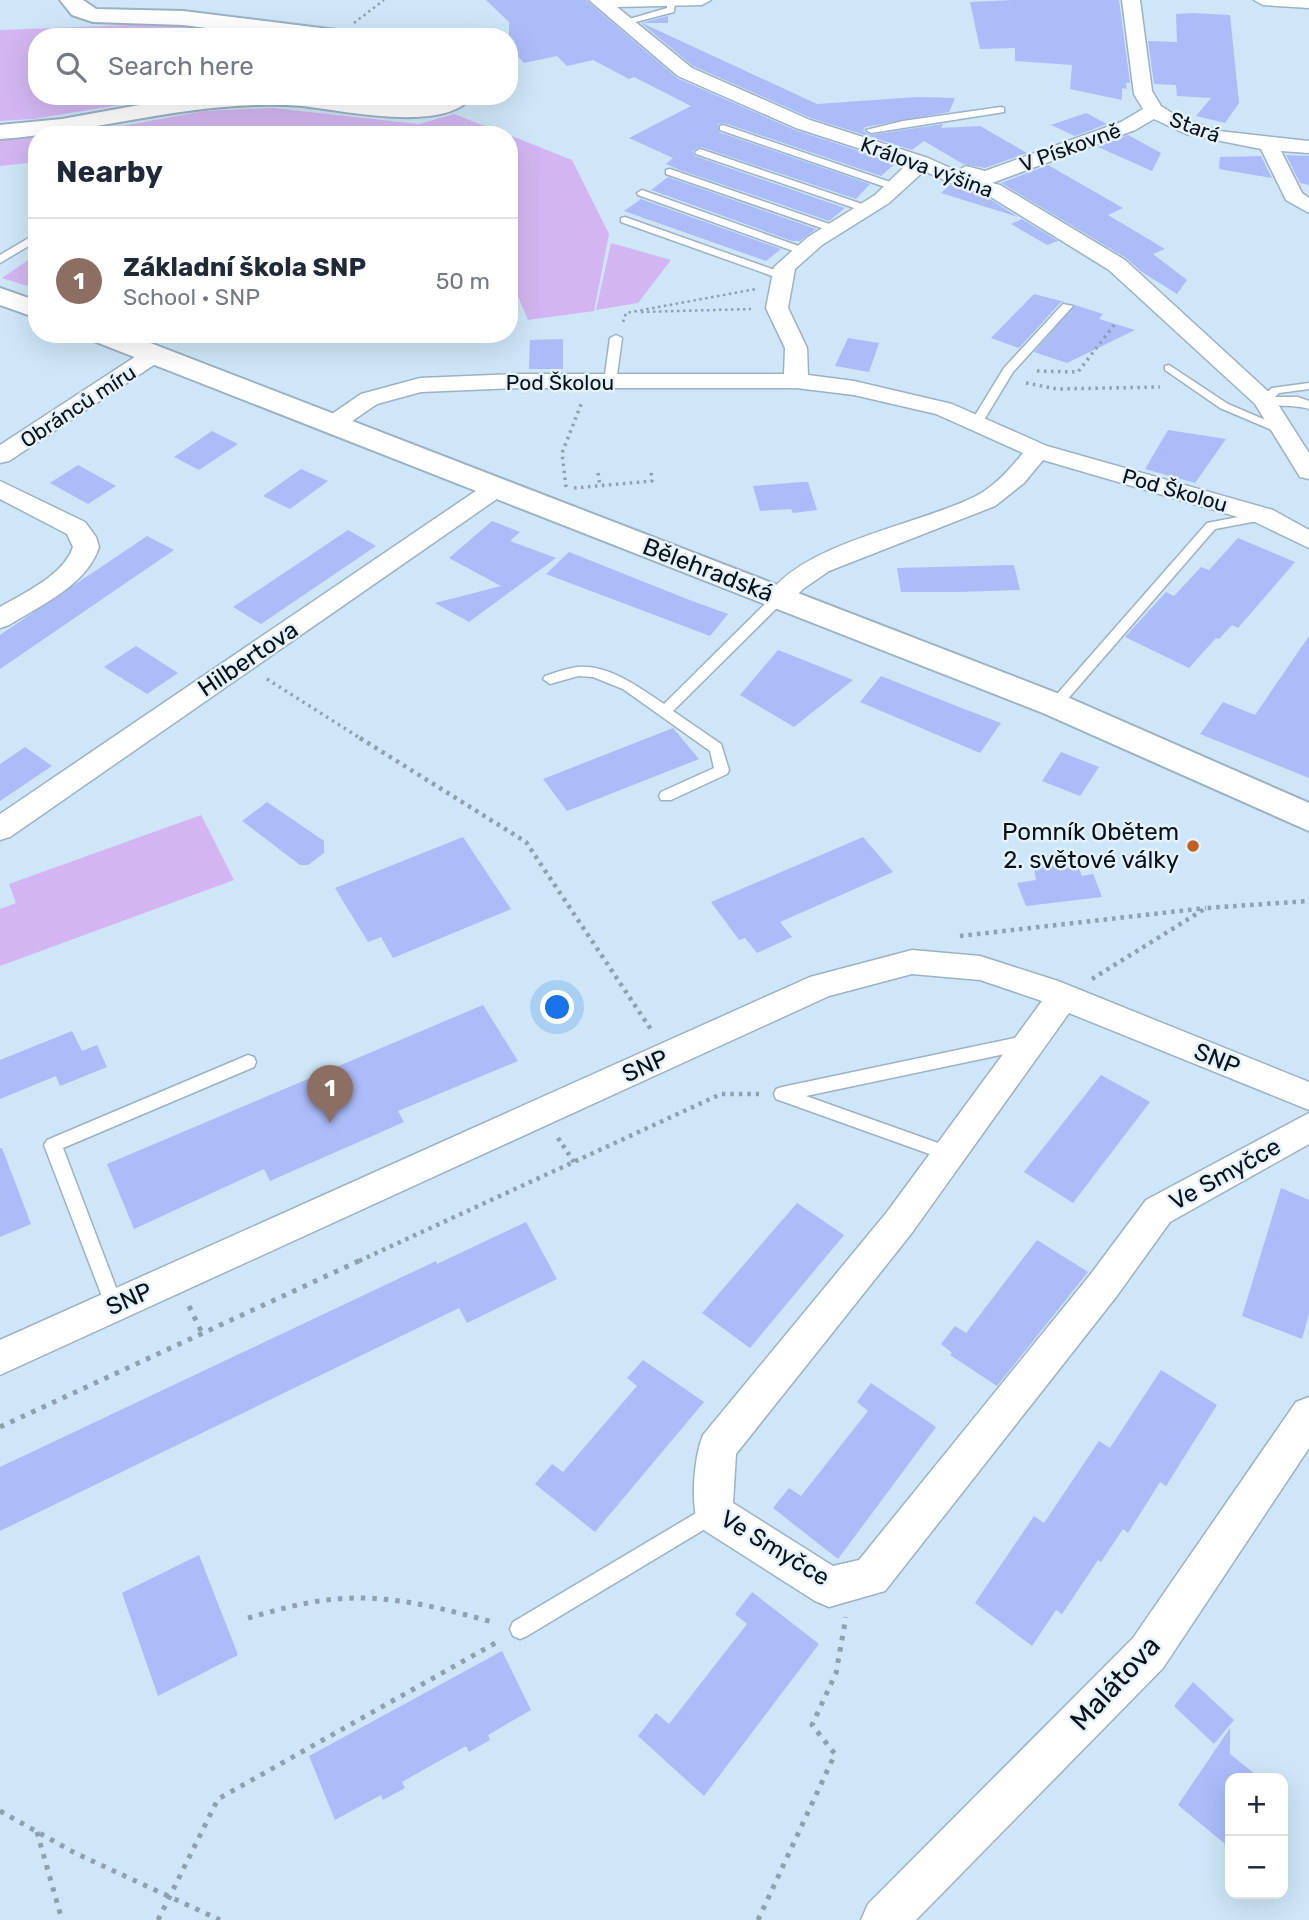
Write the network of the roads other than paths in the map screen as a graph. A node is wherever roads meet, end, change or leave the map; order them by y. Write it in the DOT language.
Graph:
graph roads {
  1 [pos="71,0"];
  2 [pos="702,0"];
  3 [pos="1130,0"];
  4 [pos="1264,0"];
  5 [pos="599,1"];
  6 [pos="671,1"];
  7 [pos="1309,3"];
  8 [pos="624,22"];
  9 [pos="319,28"];
  10 [pos="176,105"];
  11 [pos="350,105"];
  12 [pos="441,105"];
  13 [pos="1001,110"];
  14 [pos="1153,111"];
  15 [pos="52,126"];
  16 [pos="723,128"];
  17 [pos="28,129"];
  18 [pos="871,130"];
  19 [pos="827,131"];
  20 [pos="0,132"];
  21 [pos="1269,146"];
  22 [pos="1309,147"];
  23 [pos="700,152"];
  24 [pos="921,162"];
  25 [pos="670,172"];
  26 [pos="895,187"];
  27 [pos="642,193"];
  28 [pos="1309,207"];
  29 [pos="867,209"];
  30 [pos="625,220"];
  31 [pos="834,229"];
  32 [pos="28,242"];
  33 [pos="803,251"];
  34 [pos="0,260"];
  35 [pos="782,280"];
  36 [pos="0,296"];
  37 [pos="1067,306"];
  38 [pos="28,307"];
  39 [pos="616,338"];
  40 [pos="126,343"];
  41 [pos="155,354"];
  42 [pos="1169,368"];
  43 [pos="600,381"];
  44 [pos="796,381"];
  45 [pos="1309,386"];
  46 [pos="1264,400"];
  47 [pos="1309,405"];
  48 [pos="977,422"];
  49 [pos="334,423"];
  50 [pos="1283,430"];
  51 [pos="1038,451"];
  52 [pos="0,457"];
  53 [pos="1309,472"];
  54 [pos="0,489"];
  55 [pos="495,489"];
  56 [pos="1264,516"];
  57 [pos="1309,540"];
  58 [pos="780,597"];
  59 [pos="0,619"];
  60 [pos="550,679"];
  61 [pos="1055,705"];
  62 [pos="665,711"];
  63 [pos="666,796"];
  64 [pos="1309,818"];
  65 [pos="0,829"];
  66 [pos="1063,997"];
  67 [pos="1031,1041"];
  68 [pos="248,1062"];
  69 [pos="1309,1096"];
  70 [pos="1309,1127"];
  71 [pos="949,1154"];
  72 [pos="114,1306"];
  73 [pos="0,1358"];
  74 [pos="1309,1415"];
  75 [pos="713,1513"];
  76 [pos="520,1629"];
  77 [pos="884,1920"];
  1 -- 9 [label="street"];
  2 -- 6 [label="street"];
  3 -- 14 [label="street, Stará"];
  4 -- 7 [label="street"];
  5 -- 6 [label="street"];
  5 -- 8 [label="street, Králova výšina"];
  6 -- 8 [label="lane"];
  8 -- 19 [label="street, Králova výšina"];
  10 -- 15 [label="street"];
  11 -- 12 [label="street"];
  13 -- 18 [label="lane"];
  14 -- 18 [label="street, V Pískovně"];
  14 -- 21 [label="street, Stará"];
  16 -- 26 [label="lane"];
  17 -- 20 [label="street"];
  18 -- 19 [label="street, V Pískovně"];
  19 -- 24 [label="street, Králova výšina"];
  21 -- 22 [label="street, Stará"];
  21 -- 28 [label="street"];
  23 -- 29 [label="lane"];
  24 -- 26 [label="street"];
  24 -- 46 [label="street, Králova výšina"];
  25 -- 31 [label="lane"];
  26 -- 29 [label="street"];
  27 -- 33 [label="lane"];
  29 -- 31 [label="street"];
  30 -- 35 [label="lane"];
  31 -- 33 [label="street"];
  32 -- 34 [label="lane"];
  33 -- 35 [label="street"];
  35 -- 44 [label="street"];
  36 -- 38 [label="street"];
  37 -- 48 [label="lane"];
  39 -- 43 [label="lane"];
  40 -- 41 [label="street, Bělehradská"];
  41 -- 49 [label="street, Bělehradská"];
  41 -- 52 [label="street, Obránců míru"];
  42 -- 50 [label="lane"];
  43 -- 44 [label="street, Pod Školou"];
  43 -- 49 [label="street, Pod Školou"];
  44 -- 48 [label="street, Pod Školou"];
  45 -- 46 [label="lane"];
  46 -- 47 [label="lane"];
  46 -- 50 [label="street, Králova výšina"];
  48 -- 51 [label="street, Pod Školou"];
  49 -- 55 [label="street, Bělehradská"];
  50 -- 53 [label="street, Králova výšina"];
  51 -- 56 [label="street, Pod Školou"];
  51 -- 58 [label="street"];
  54 -- 59 [label="street"];
  55 -- 58 [label="street, Bělehradská"];
  55 -- 65 [label="street, Hilbertova"];
  56 -- 57 [label="street, Pod Školou"];
  56 -- 61 [label="lane"];
  58 -- 61 [label="street, Bělehradská"];
  58 -- 62 [label="lane"];
  60 -- 62 [label="lane"];
  61 -- 64 [label="street, Bělehradská"];
  62 -- 63 [label="lane"];
  66 -- 67 [label="street, Ve Smyčce"];
  66 -- 69 [label="street, SNP"];
  66 -- 72 [label="street, SNP"];
  67 -- 71 [label="street, Ve Smyčce"];
  67 -- 71 [label="lane"];
  68 -- 72 [label="lane"];
  70 -- 75 [label="street, Ve Smyčce"];
  71 -- 75 [label="street, Ve Smyčce"];
  72 -- 73 [label="street, SNP"];
  74 -- 77 [label="street, Malátova"];
  75 -- 76 [label="lane"];
}
